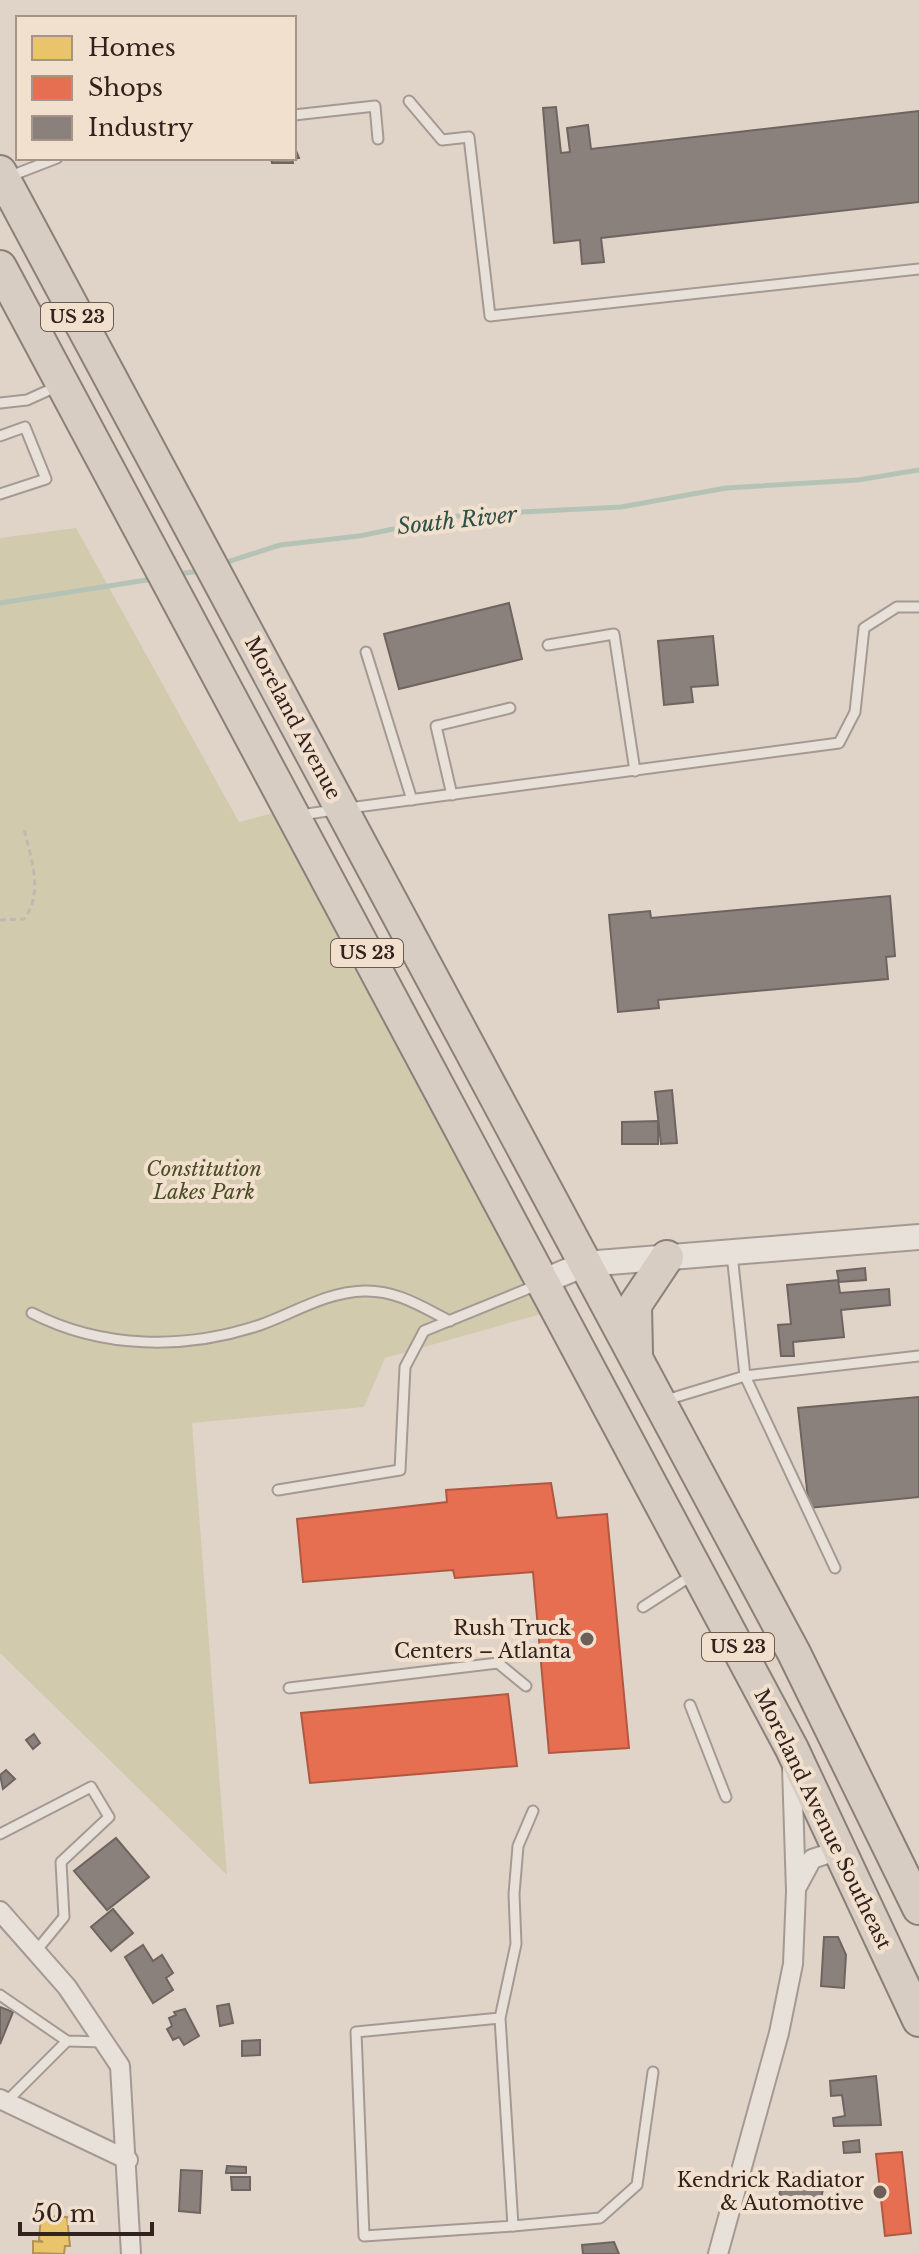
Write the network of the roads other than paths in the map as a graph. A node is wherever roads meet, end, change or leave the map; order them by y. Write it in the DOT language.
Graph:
graph roads {
  1 [pos="409,101"];
  2 [pos="296,115"];
  3 [pos="378,139"];
  4 [pos="51,160"];
  5 [pos="1,177"];
  6 [pos="0,267"];
  7 [pos="919,269"];
  8 [pos="62,383"];
  9 [pos="0,403"];
  10 [pos="0,436"];
  11 [pos="0,494"];
  12 [pos="919,607"];
  13 [pos="548,645"];
  14 [pos="366,652"];
  15 [pos="510,708"];
  16 [pos="635,771"];
  17 [pos="452,795"];
  18 [pos="412,800"];
  19 [pos="342,809"];
  20 [pos="294,817"];
  21 [pos="919,1237"];
  22 [pos="731,1252"];
  23 [pos="667,1257"];
  24 [pos="585,1264"];
  25 [pos="544,1281"];
  26 [pos="32,1313"];
  27 [pos="450,1321"];
  28 [pos="919,1356"];
  29 [pos="637,1360"];
  30 [pos="745,1376"];
  31 [pos="659,1402"];
  32 [pos="278,1490"];
  33 [pos="835,1568"];
  34 [pos="698,1572"];
  35 [pos="643,1607"];
  36 [pos="526,1686"];
  37 [pos="289,1688"];
  38 [pos="690,1705"];
  39 [pos="792,1749"];
  40 [pos="726,1797"];
  41 [pos="533,1811"];
  42 [pos="0,1834"];
  43 [pos="842,1849"];
  44 [pos="796,1891"];
  45 [pos="919,1908"];
  46 [pos="0,1911"];
  47 [pos="36,1951"];
  48 [pos="0,1995"];
  49 [pos="500,2018"];
  50 [pos="919,2020"];
  51 [pos="67,2041"];
  52 [pos="104,2042"];
  53 [pos="653,2072"];
  54 [pos="3,2100"];
  55 [pos="128,2160"];
  56 [pos="513,2226"];
  57 [pos="131,2254"];
  58 [pos="718,2254"];
  1 -- 7 [label="lane"];
  2 -- 3 [label="lane"];
  4 -- 5 [label="lane"];
  5 -- 19 [label="highway, Moreland Avenue / US 23"];
  6 -- 8 [label="highway, US 23"];
  8 -- 9 [label="lane"];
  8 -- 20 [label="highway, US 23"];
  10 -- 11 [label="lane"];
  12 -- 16 [label="lane"];
  13 -- 16 [label="lane"];
  14 -- 18 [label="lane"];
  15 -- 17 [label="lane"];
  16 -- 17 [label="lane"];
  17 -- 18 [label="lane"];
  18 -- 19 [label="lane"];
  19 -- 20 [label="lane"];
  19 -- 24 [label="highway, Moreland Avenue / US 23"];
  20 -- 25 [label="highway, US 23"];
  21 -- 22 [label="street"];
  22 -- 23 [label="street"];
  22 -- 30 [label="lane"];
  23 -- 24 [label="street"];
  23 -- 29 [label="highway"];
  24 -- 25 [label="street"];
  24 -- 29 [label="highway, US 23"];
  25 -- 27 [label="lane"];
  25 -- 34 [label="highway, Moreland Avenue Southeast / US 23"];
  26 -- 27 [label="lane"];
  27 -- 32 [label="lane"];
  28 -- 30 [label="lane"];
  29 -- 31 [label="highway, US 23"];
  30 -- 31 [label="lane"];
  30 -- 33 [label="lane"];
  31 -- 45 [label="highway, US 23"];
  34 -- 35 [label="lane"];
  34 -- 39 [label="highway, Moreland Avenue Southeast / US 23"];
  36 -- 37 [label="lane"];
  38 -- 40 [label="lane"];
  39 -- 43 [label="highway, Moreland Avenue Southeast / US 23"];
  39 -- 44 [label="street"];
  41 -- 49 [label="lane"];
  42 -- 47 [label="lane"];
  43 -- 44 [label="street"];
  43 -- 50 [label="highway, Moreland Avenue Southeast / US 23"];
  44 -- 58 [label="street"];
  46 -- 47 [label="street"];
  47 -- 52 [label="street"];
  48 -- 51 [label="lane"];
  49 -- 56 [label="lane"];
  49 -- 56 [label="lane"];
  51 -- 52 [label="lane"];
  51 -- 54 [label="lane"];
  52 -- 55 [label="street"];
  53 -- 56 [label="lane"];
  54 -- 55 [label="street"];
  55 -- 57 [label="street"];
}
